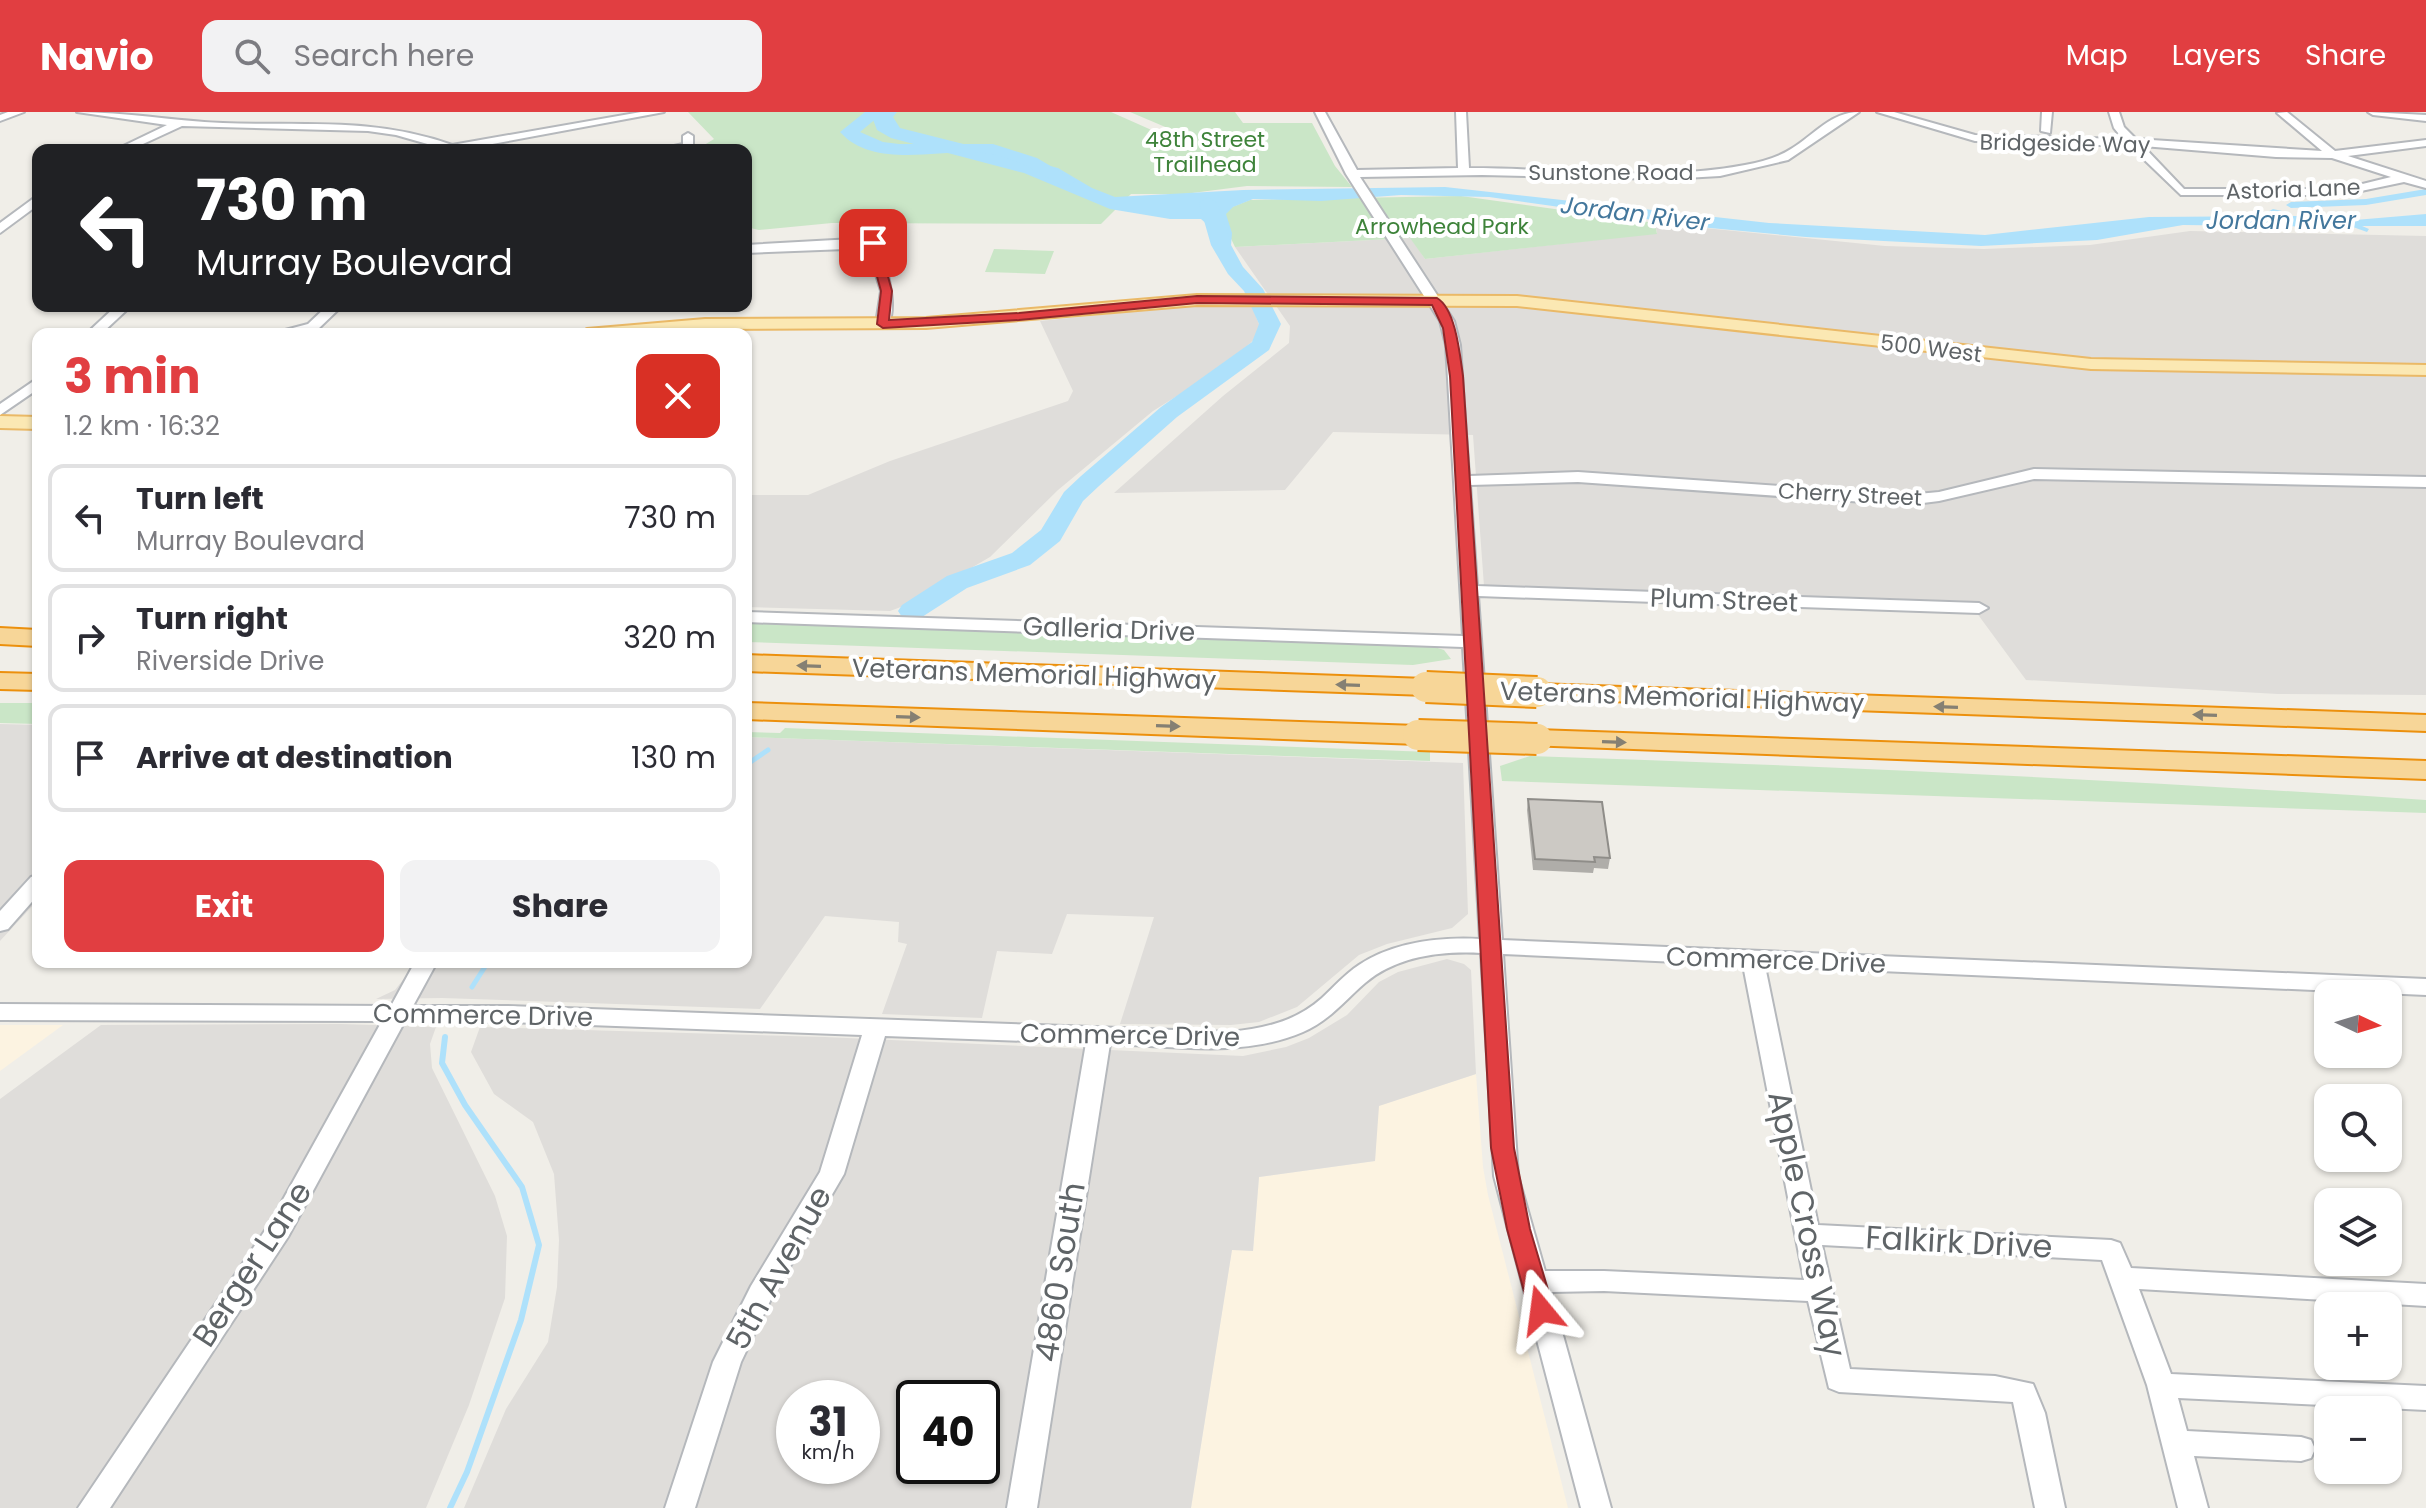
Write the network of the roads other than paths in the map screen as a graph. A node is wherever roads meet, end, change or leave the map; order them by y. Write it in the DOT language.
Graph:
graph roads {
  1 [pos="19,112"];
  2 [pos="82,112"];
  3 [pos="205,112"];
  4 [pos="317,112"];
  5 [pos="571,112"];
  6 [pos="659,112"];
  7 [pos="1320,112"];
  8 [pos="1461,112"];
  9 [pos="1854,112"];
  10 [pos="1869,112"];
  11 [pos="1882,112"];
  12 [pos="1950,112"];
  13 [pos="2047,112"];
  14 [pos="2114,112"];
  15 [pos="2280,112"];
  16 [pos="2292,112"];
  17 [pos="2373,112"];
  18 [pos="0,118"];
  19 [pos="2426,118"];
  20 [pos="182,122"];
  21 [pos="583,124"];
  22 [pos="1947,126"];
  23 [pos="290,127"];
  24 [pos="2046,131"];
  25 [pos="688,136"];
  26 [pos="2426,143"];
  27 [pos="134,144"];
  28 [pos="435,144"];
  29 [pos="473,144"];
  30 [pos="689,144"];
  31 [pos="2133,144"];
  32 [pos="2333,155"];
  33 [pos="1464,170"];
  34 [pos="1352,174"];
  35 [pos="2404,178"];
  36 [pos="2426,185"];
  37 [pos="32,204"];
  38 [pos="0,229"];
  39 [pos="752,249"];
  40 [pos="1437,302"];
  41 [pos="117,312"];
  42 [pos="328,312"];
  43 [pos="883,324"];
  44 [pos="100,328"];
  45 [pos="307,328"];
  46 [pos="667,328"];
  47 [pos="2426,370"];
  48 [pos="32,387"];
  49 [pos="0,411"];
  50 [pos="0,422"];
  51 [pos="32,423"];
  52 [pos="1462,481"];
  53 [pos="2426,482"];
  54 [pos="1468,591"];
  55 [pos="1979,608"];
  56 [pos="752,617"];
  57 [pos="0,636"];
  58 [pos="32,638"];
  59 [pos="1472,642"];
  60 [pos="752,663"];
  61 [pos="0,681"];
  62 [pos="32,682"];
  63 [pos="2426,710"];
  64 [pos="752,711"];
  65 [pos="2283,717"];
  66 [pos="2426,723"];
  67 [pos="2010,757"];
  68 [pos="2426,770"];
  69 [pos="2426,785"];
  70 [pos="32,889"];
  71 [pos="0,924"];
  72 [pos="1491,946"];
  73 [pos="1753,959"];
  74 [pos="423,968"];
  75 [pos="2426,987"];
  76 [pos="0,1012"];
  77 [pos="398,1013"];
  78 [pos="876,1027"];
  79 [pos="1099,1037"];
  80 [pos="1807,1234"];
  81 [pos="2122,1278"];
  82 [pos="1533,1282"];
  83 [pos="1818,1291"];
  84 [pos="2426,1295"];
  85 [pos="2161,1385"];
  86 [pos="2426,1398"];
  87 [pos="2175,1443"];
  88 [pos="2301,1449"];
  89 [pos="93,1508"];
  90 [pos="680,1508"];
  91 [pos="1022,1508"];
  92 [pos="1596,1508"];
  93 [pos="2050,1508"];
  94 [pos="2193,1508"];
  1 -- 18 [label="street"];
  2 -- 20 [label="street"];
  3 -- 20 [label="street"];
  4 -- 23 [label="street"];
  5 -- 21 [label="street"];
  6 -- 21 [label="street"];
  7 -- 34 [label="street"];
  8 -- 33 [label="street"];
  9 -- 33 [label="street, Sunstone Road"];
  10 -- 31 [label="street, Bridgeside Way"];
  11 -- 31 [label="street, Bridgeside Way"];
  12 -- 22 [label="street"];
  13 -- 24 [label="street"];
  14 -- 31 [label="street"];
  15 -- 16 [label="street"];
  15 -- 32 [label="street"];
  17 -- 19 [label="street"];
  20 -- 23 [label="street"];
  20 -- 27 [label="street"];
  21 -- 29 [label="street"];
  23 -- 28 [label="street"];
  25 -- 30 [label="street"];
  26 -- 32 [label="street, Bridgeside Way"];
  31 -- 32 [label="street, Bridgeside Way"];
  31 -- 35 [label="street, Astoria Lane"];
  32 -- 35 [label="street"];
  33 -- 34 [label="street, Sunstone Road"];
  34 -- 40 [label="street"];
  35 -- 36 [label="street"];
  37 -- 38 [label="street"];
  39 -- 43 [label="street"];
  40 -- 43 [label="main road, 500 West"];
  40 -- 47 [label="main road, 500 West"];
  40 -- 52 [label="street"];
  41 -- 44 [label="street"];
  42 -- 45 [label="street"];
  43 -- 46 [label="main road, 500 West"];
  48 -- 49 [label="street"];
  50 -- 51 [label="main road"];
  52 -- 53 [label="street, Cherry Street"];
  52 -- 54 [label="street"];
  54 -- 55 [label="street, Plum Street"];
  54 -- 59 [label="street"];
  56 -- 59 [label="street, Galleria Drive"];
  57 -- 58 [label="highway"];
  59 -- 72 [label="street"];
  65 -- 60 [label="highway, Veterans Memorial Highway, one-way, bridge"];
  61 -- 62 [label="highway"];
  63 -- 65 [label="highway"];
  64 -- 67 [label="highway, Veterans Memorial Highway, one-way, bridge"];
  65 -- 66 [label="highway, Veterans Memorial Highway"];
  67 -- 68 [label="highway, Veterans Memorial Highway"];
  67 -- 69 [label="highway"];
  70 -- 71 [label="street"];
  72 -- 73 [label="street, Commerce Drive"];
  72 -- 79 [label="street, Commerce Drive"];
  72 -- 82 [label="street"];
  73 -- 75 [label="street, Commerce Drive"];
  73 -- 80 [label="street, Apple Cross Way"];
  74 -- 77 [label="street, Berger Lane"];
  76 -- 77 [label="street, Commerce Drive"];
  77 -- 78 [label="street, Commerce Drive"];
  77 -- 89 [label="street, Berger Lane"];
  78 -- 79 [label="street, Commerce Drive"];
  78 -- 90 [label="street, 5th Avenue"];
  79 -- 91 [label="street, 4860 South"];
  80 -- 81 [label="street, Falkirk Drive"];
  80 -- 83 [label="street, Apple Cross Way"];
  81 -- 84 [label="street"];
  81 -- 85 [label="street"];
  82 -- 83 [label="street"];
  82 -- 92 [label="street"];
  83 -- 93 [label="street, Apple Cross Way"];
  85 -- 86 [label="street"];
  85 -- 87 [label="street"];
  87 -- 88 [label="street"];
  87 -- 94 [label="street"];
}
